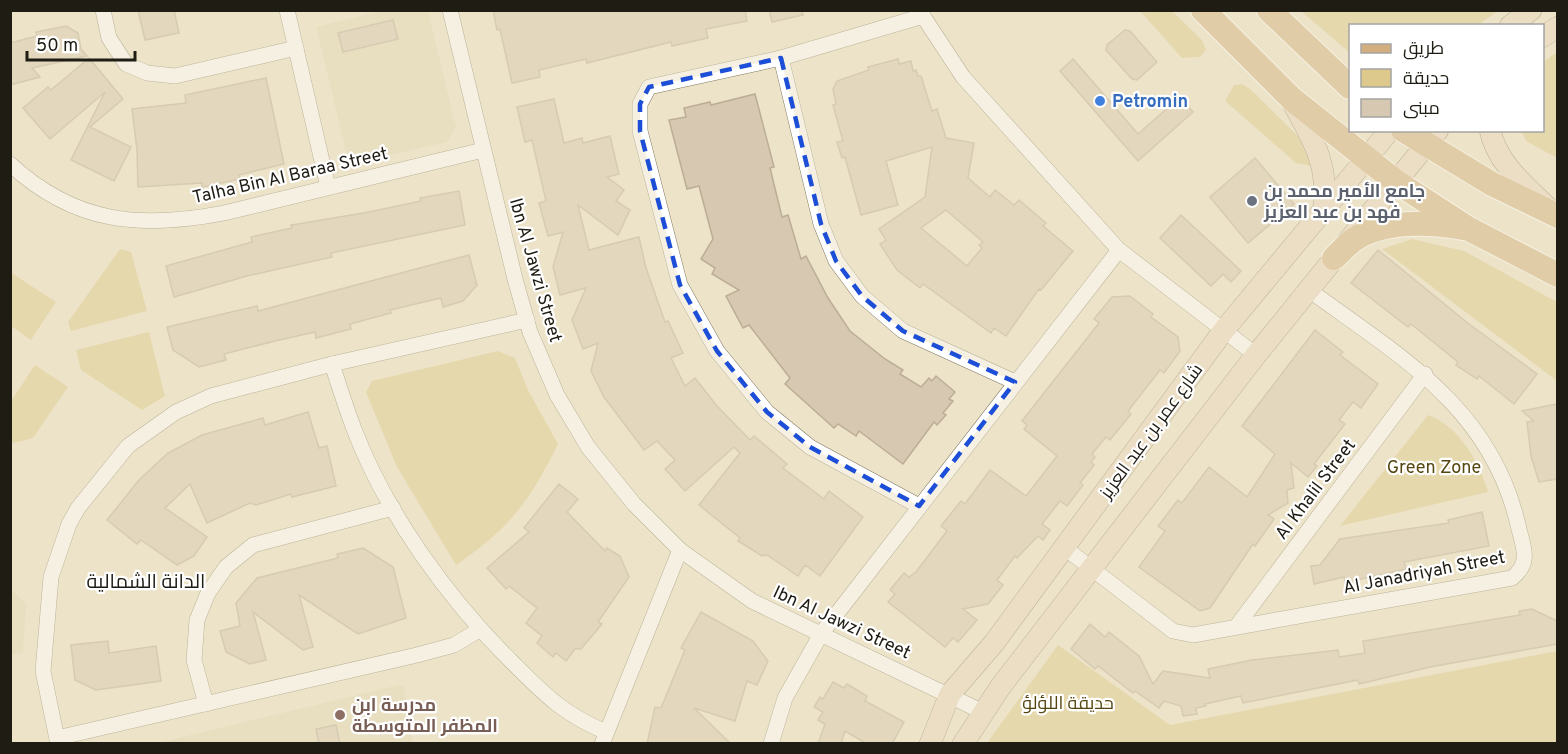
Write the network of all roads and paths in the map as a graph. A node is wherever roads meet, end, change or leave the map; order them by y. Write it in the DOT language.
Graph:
graph roads {
  1 [pos="103,10"];
  2 [pos="287,10"];
  3 [pos="450,10"];
  4 [pos="1203,10"];
  5 [pos="1269,10"];
  6 [pos="1531,10"];
  7 [pos="921,13"];
  8 [pos="1513,24"];
  9 [pos="1557,27"];
  10 [pos="1544,36"];
  11 [pos="296,48"];
  12 [pos="781,58"];
  13 [pos="1341,72"];
  14 [pos="1349,85"];
  15 [pos="1290,97"];
  16 [pos="1388,132"];
  17 [pos="1410,132"];
  18 [pos="1490,132"];
  19 [pos="1431,138"];
  20 [pos="483,150"];
  21 [pos="1365,157"];
  22 [pos="10,164"];
  23 [pos="1395,181"];
  24 [pos="328,187"];
  25 [pos="1324,208"];
  26 [pos="1555,215"];
  27 [pos="1469,229"];
  28 [pos="1119,250"];
  29 [pos="1334,258"];
  30 [pos="1557,275"];
  31 [pos="1309,290"];
  32 [pos="527,320"];
  33 [pos="1224,330"];
  34 [pos="1256,355"];
  35 [pos="332,364"];
  36 [pos="1425,374"];
  37 [pos="1015,382"];
  38 [pos="920,506"];
  39 [pos="393,508"];
  40 [pos="1065,548"];
  41 [pos="680,550"];
  42 [pos="1092,570"];
  43 [pos="1236,627"];
  44 [pos="479,630"];
  45 [pos="821,634"];
  46 [pos="950,694"];
  47 [pos="206,704"];
  48 [pos="983,712"];
  49 [pos="604,738"];
  50 [pos="58,741"];
  51 [pos="771,744"];
  52 [pos="930,744"];
  53 [pos="963,744"];
  1 -- 11 [label="street"];
  2 -- 11 [label="street"];
  3 -- 20 [label="street, Ibn Al Jawzi Street"];
  4 -- 15 [label="main road"];
  5 -- 13 [label="main road"];
  6 -- 8 [label="street"];
  7 -- 12 [label="street"];
  7 -- 28 [label="street"];
  9 -- 10 [label="street"];
  11 -- 24 [label="street"];
  12 -- 37 [label="street"];
  12 -- 38 [label="street"];
  13 -- 14 [label="main road"];
  15 -- 21 [label="main road"];
  15 -- 25 [label="street"];
  16 -- 21 [label="street, شارع عمر بن عبد العزيز"];
  17 -- 19 [label="main road"];
  18 -- 26 [label="street"];
  19 -- 23 [label="street"];
  19 -- 26 [label="main road"];
  20 -- 24 [label="street, Talha Bin Al Baraa Street"];
  20 -- 32 [label="street, Ibn Al Jawzi Street"];
  21 -- 23 [label="main road"];
  21 -- 25 [label="street, شارع عمر بن عبد العزيز"];
  22 -- 24 [label="street, Talha Bin Al Baraa Street"];
  23 -- 27 [label="main road"];
  23 -- 29 [label="street"];
  25 -- 33 [label="street, شارع عمر بن عبد العزيز"];
  27 -- 29 [label="main road"];
  27 -- 30 [label="main road"];
  28 -- 33 [label="street"];
  28 -- 37 [label="street"];
  29 -- 31 [label="street"];
  31 -- 34 [label="street"];
  31 -- 36 [label="street, Al Janadriyah Street"];
  32 -- 35 [label="street"];
  32 -- 41 [label="street, Ibn Al Jawzi Street"];
  33 -- 34 [label="street"];
  33 -- 40 [label="street, شارع عمر بن عبد العزيز"];
  34 -- 42 [label="street"];
  35 -- 39 [label="street"];
  35 -- 50 [label="street"];
  36 -- 43 [label="street, Al Khalil Street"];
  36 -- 43 [label="street, Al Janadriyah Street"];
  37 -- 38 [label="street"];
  38 -- 45 [label="street"];
  39 -- 44 [label="street"];
  39 -- 47 [label="street"];
  40 -- 42 [label="street, Al Janadriyah Street"];
  40 -- 46 [label="street, شارع عمر بن عبد العزيز"];
  41 -- 45 [label="street, Ibn Al Jawzi Street"];
  41 -- 49 [label="street"];
  42 -- 43 [label="street, Al Janadriyah Street"];
  42 -- 48 [label="street"];
  44 -- 47 [label="street"];
  44 -- 49 [label="street"];
  45 -- 46 [label="street, Ibn Al Jawzi Street"];
  45 -- 51 [label="street"];
  46 -- 48 [label="street, Ibn Al Jawzi Street"];
  46 -- 52 [label="street, شارع عمر بن عبد العزيز"];
  47 -- 50 [label="street"];
  48 -- 53 [label="street"];
}
